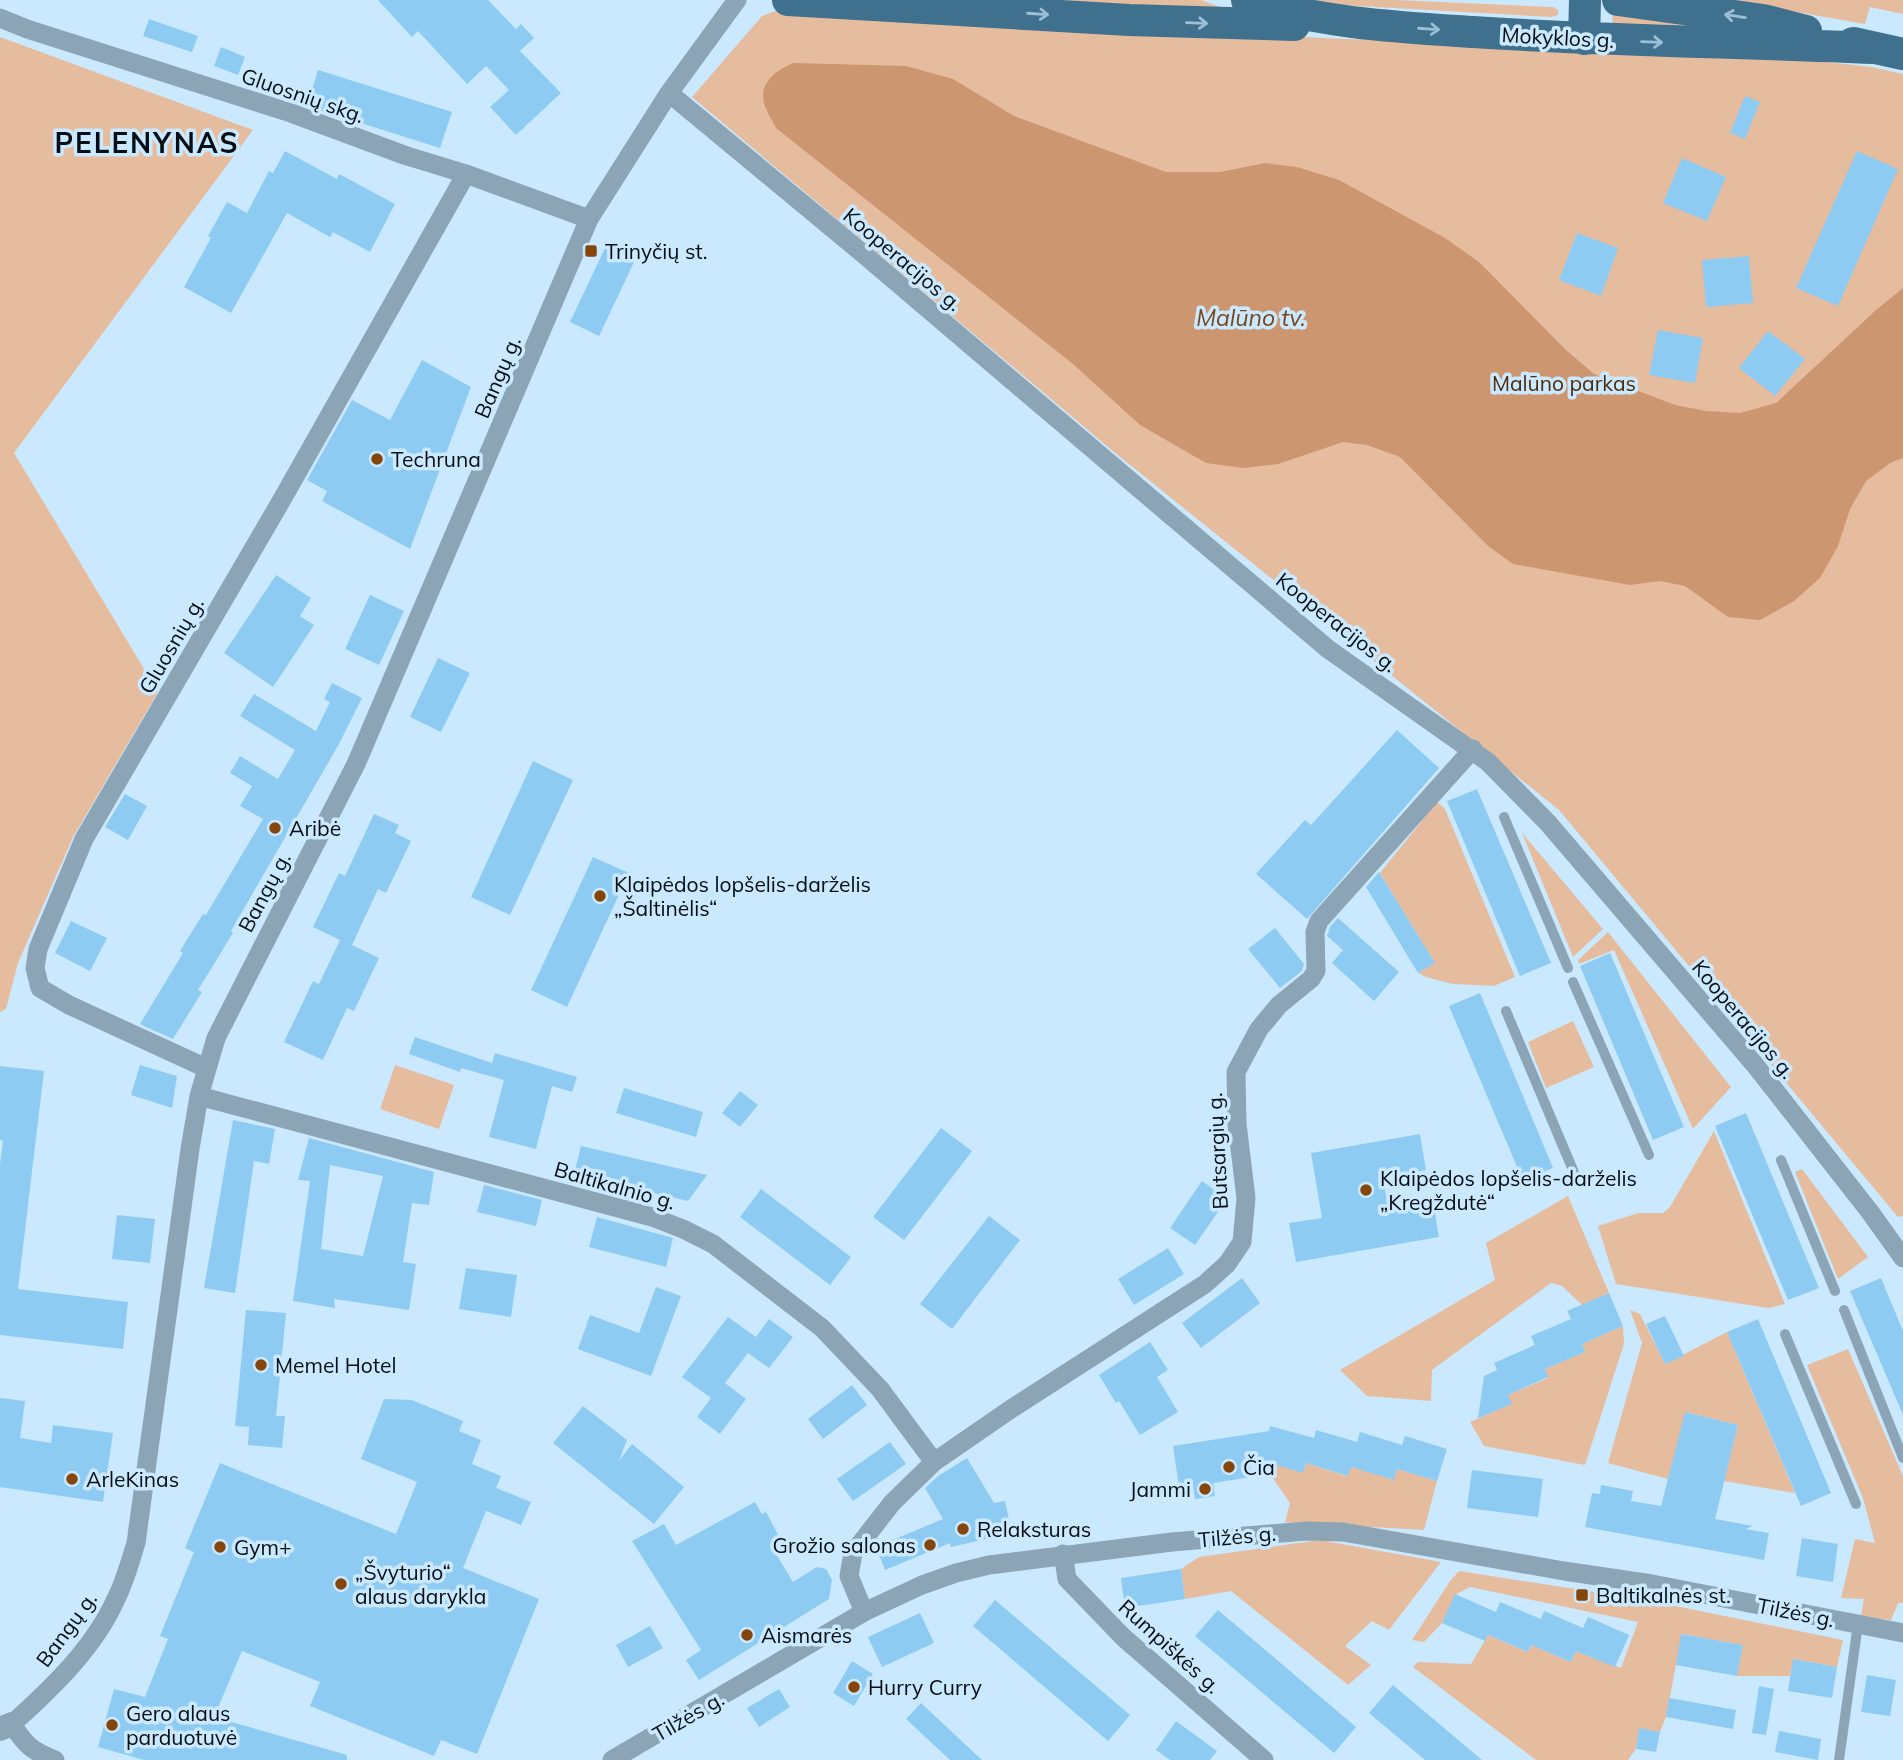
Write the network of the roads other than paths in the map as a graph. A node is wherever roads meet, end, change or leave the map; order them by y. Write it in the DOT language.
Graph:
graph roads {
  1 [pos="737,0"];
  2 [pos="789,0"];
  3 [pos="1247,0"];
  4 [pos="1585,0"];
  5 [pos="1618,0"];
  6 [pos="940,4"];
  7 [pos="0,18"];
  8 [pos="1361,24"];
  9 [pos="1584,39"];
  10 [pos="1888,51"];
  11 [pos="668,93"];
  12 [pos="466,174"];
  13 [pos="589,219"];
  14 [pos="1473,749"];
  15 [pos="1504,817"];
  16 [pos="1569,968"];
  17 [pos="1573,982"];
  18 [pos="1506,1011"];
  19 [pos="206,1068"];
  20 [pos="199,1096"];
  21 [pos="1649,1155"];
  22 [pos="1781,1160"];
  23 [pos="1578,1182"];
  24 [pos="1903,1258"];
  25 [pos="1835,1291"];
  26 [pos="1844,1310"];
  27 [pos="1785,1334"];
  28 [pos="1903,1458"];
  29 [pos="934,1462"];
  30 [pos="1856,1504"];
  31 [pos="1063,1554"];
  32 [pos="864,1612"];
  33 [pos="1858,1624"];
  34 [pos="1903,1633"];
  35 [pos="6,1726"];
  36 [pos="55,1760"];
  37 [pos="612,1760"];
  38 [pos="1264,1760"];
  39 [pos="1839,1760"];
  1 -- 11 [label="street, Bangų g."];
  2 -- 6 [label="main road"];
  3 -- 8 [label="main road, Mokyklos g."];
  4 -- 9 [label="main road"];
  10 -- 5 [label="main road, Mokyklos g., one-way"];
  6 -- 8 [label="main road, one-way"];
  7 -- 12 [label="street, Gluosnių skg."];
  8 -- 9 [label="main road, Mokyklos g., one-way"];
  9 -- 10 [label="main road, Mokyklos g., one-way"];
  11 -- 13 [label="street, Bangų g."];
  11 -- 14 [label="street, Kooperacijos g."];
  12 -- 13 [label="street, Gluosnių skg."];
  12 -- 19 [label="street, Gluosnių g."];
  13 -- 19 [label="street, Bangų g."];
  14 -- 24 [label="street, Kooperacijos g."];
  14 -- 29 [label="street, Butsargių g."];
  15 -- 16 [label="lane"];
  17 -- 21 [label="lane"];
  18 -- 23 [label="lane"];
  19 -- 20 [label="street, Bangų g."];
  20 -- 29 [label="street, Baltikalnio g."];
  20 -- 35 [label="street, Bangų g."];
  22 -- 25 [label="lane"];
  26 -- 28 [label="lane"];
  27 -- 30 [label="lane"];
  29 -- 32 [label="street, Butsargių g."];
  31 -- 32 [label="street, Tilžės g."];
  31 -- 33 [label="street, Tilžės g."];
  31 -- 38 [label="street, Rumpiškės g."];
  32 -- 37 [label="street, Tilžės g."];
  33 -- 34 [label="street, Tilžės g."];
  33 -- 39 [label="lane"];
  35 -- 36 [label="street"];
}
